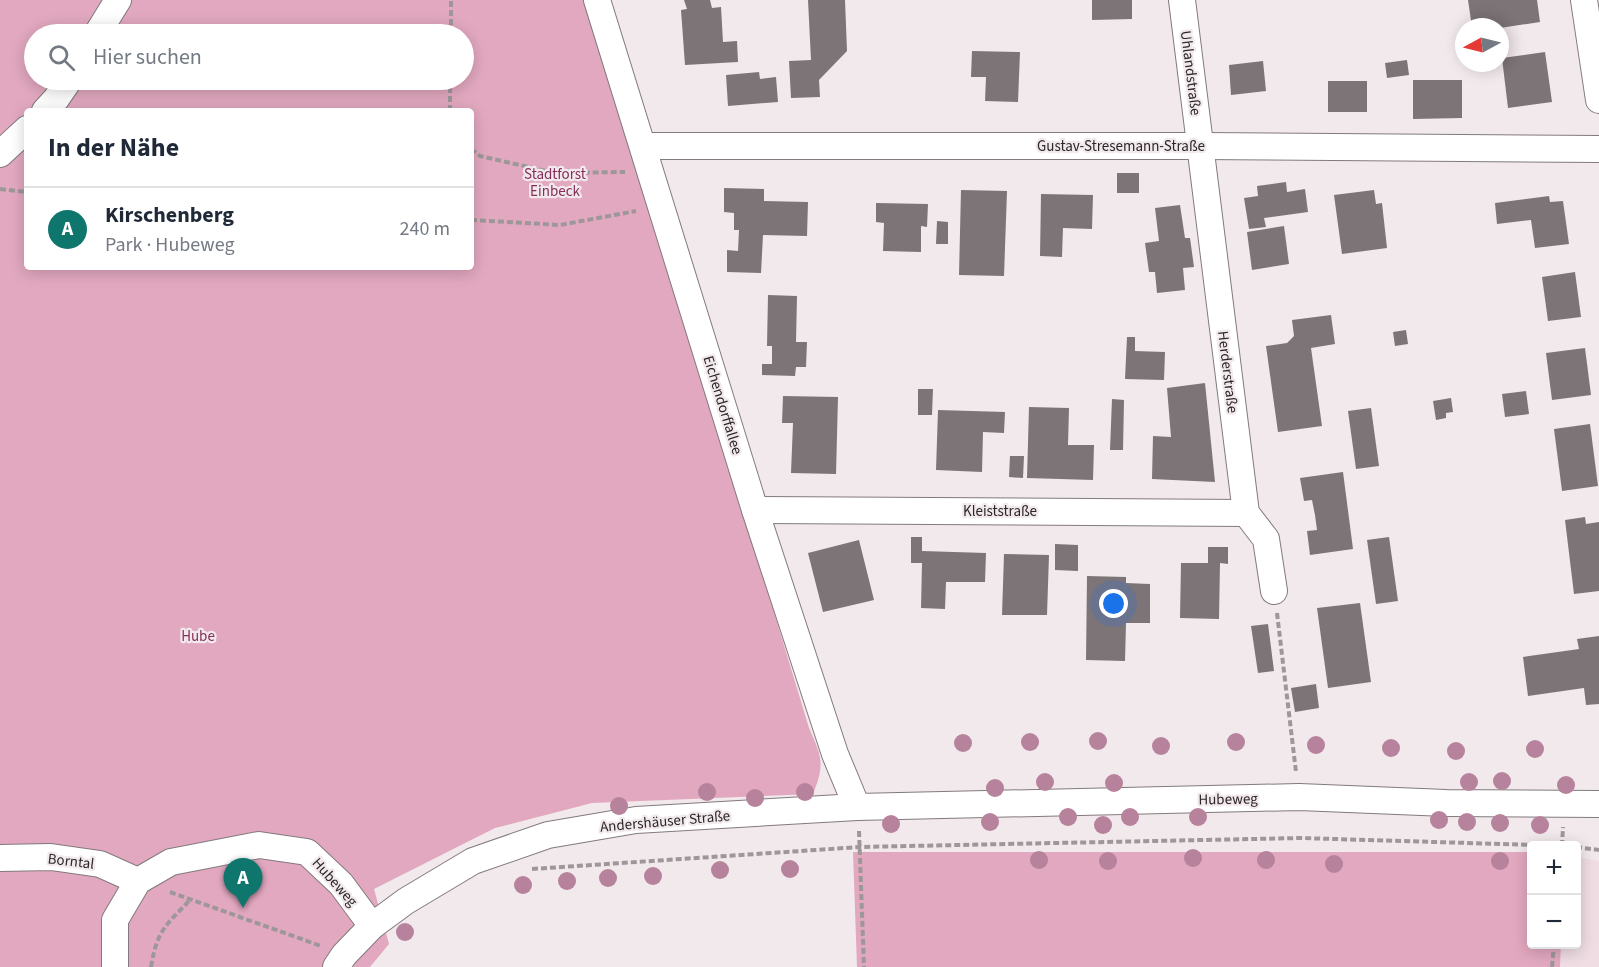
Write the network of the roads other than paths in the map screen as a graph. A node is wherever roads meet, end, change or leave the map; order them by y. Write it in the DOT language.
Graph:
graph roads {
  1 [pos="118,0"];
  2 [pos="597,0"];
  3 [pos="1182,0"];
  4 [pos="1584,0"];
  5 [pos="103,24"];
  6 [pos="62,90"];
  7 [pos="1599,100"];
  8 [pos="48,108"];
  9 [pos="24,132"];
  10 [pos="644,146"];
  11 [pos="1200,146"];
  12 [pos="1599,149"];
  13 [pos="0,154"];
  14 [pos="755,510"];
  15 [pos="1246,513"];
  16 [pos="1274,591"];
  17 [pos="1599,804"];
  18 [pos="857,807"];
  19 [pos="0,858"];
  20 [pos="138,881"];
  21 [pos="372,926"];
  22 [pos="340,961"];
  23 [pos="115,967"];
  1 -- 5 [label="street"];
  2 -- 10 [label="street, Eichendorffallee"];
  3 -- 11 [label="street, Uhlandstraße"];
  4 -- 7 [label="street"];
  6 -- 8 [label="street"];
  9 -- 13 [label="street"];
  10 -- 11 [label="street, Gustav-Stresemann-Straße"];
  10 -- 14 [label="street, Eichendorffallee"];
  11 -- 12 [label="street, Gustav-Stresemann-Straße"];
  11 -- 15 [label="street, Herderstraße"];
  14 -- 15 [label="street, Kleiststraße"];
  14 -- 18 [label="street, Eichendorffallee"];
  15 -- 16 [label="street"];
  17 -- 18 [label="street, Hubeweg"];
  18 -- 21 [label="street, Andershäuser Straße"];
  19 -- 20 [label="street, Borntal"];
  20 -- 21 [label="street, Hubeweg"];
  20 -- 23 [label="street, Hubeweg"];
  21 -- 22 [label="street, Andershäuser Straße"];
}
